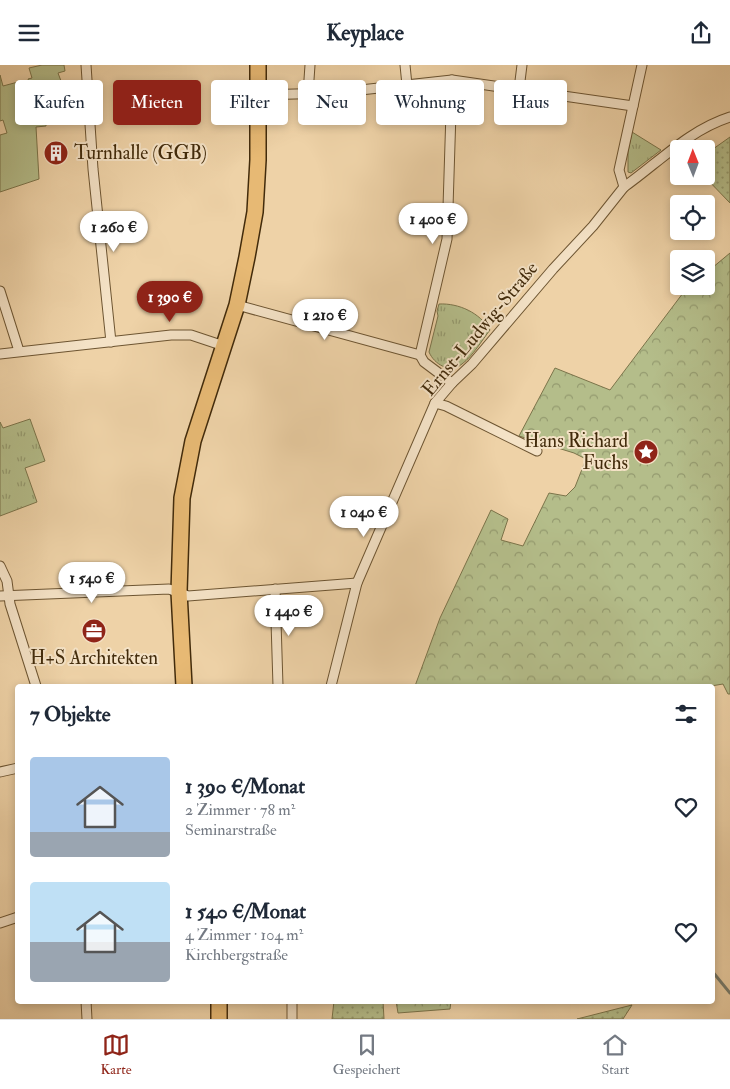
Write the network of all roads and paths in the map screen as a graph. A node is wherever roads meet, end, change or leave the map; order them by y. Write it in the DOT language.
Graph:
graph roads {
  1 [pos="86,65"];
  2 [pos="258,65"];
  3 [pos="310,65"];
  4 [pos="405,65"];
  5 [pos="522,65"];
  6 [pos="642,65"];
  7 [pos="258,80"];
  8 [pos="309,80"];
  9 [pos="406,80"];
  10 [pos="520,80"];
  11 [pos="567,96"];
  12 [pos="633,106"];
  13 [pos="730,117"];
  14 [pos="257,125"];
  15 [pos="451,125"];
  16 [pos="624,187"];
  17 [pos="0,291"];
  18 [pos="236,305"];
  19 [pos="111,341"];
  20 [pos="224,346"];
  21 [pos="20,351"];
  22 [pos="0,354"];
  23 [pos="420,355"];
  24 [pos="452,383"];
  25 [pos="435,403"];
  26 [pos="537,451"];
  27 [pos="0,567"];
  28 [pos="358,583"];
  29 [pos="275,589"];
  30 [pos="179,592"];
  31 [pos="4,595"];
  32 [pos="35,684"];
  33 [pos="184,684"];
  34 [pos="278,684"];
  35 [pos="332,684"];
  36 [pos="15,770"];
  37 [pos="0,772"];
  38 [pos="15,918"];
  39 [pos="0,923"];
  40 [pos="86,1004"];
  41 [pos="219,1004"];
  42 [pos="292,1004"];
  43 [pos="87,1019"];
  44 [pos="220,1019"];
  45 [pos="292,1019"];
  1 -- 19 [label="street"];
  2 -- 7 [label="main road"];
  3 -- 8 [label="street"];
  4 -- 9 [label="street"];
  5 -- 10 [label="street"];
  6 -- 12 [label="street"];
  11 -- 12 [label="street"];
  12 -- 16 [label="street"];
  13 -- 16 [label="street, Ernst-Ludwig-Straße"];
  14 -- 18 [label="main road"];
  15 -- 23 [label="street"];
  16 -- 24 [label="street, Ernst-Ludwig-Straße"];
  17 -- 21 [label="street"];
  18 -- 20 [label="main road"];
  18 -- 23 [label="street"];
  19 -- 20 [label="street"];
  19 -- 21 [label="street"];
  20 -- 30 [label="main road"];
  21 -- 22 [label="street"];
  23 -- 24 [label="street"];
  24 -- 25 [label="street, Ernst-Ludwig-Straße"];
  25 -- 26 [label="street"];
  25 -- 28 [label="street, Ernst-Ludwig-Straße"];
  27 -- 31 [label="street"];
  28 -- 29 [label="street"];
  28 -- 35 [label="street, Ernst-Ludwig-Straße"];
  29 -- 30 [label="street"];
  29 -- 34 [label="street"];
  30 -- 31 [label="street"];
  30 -- 33 [label="main road"];
  31 -- 32 [label="street"];
  36 -- 37 [label="street"];
  38 -- 39 [label="street"];
  40 -- 43 [label="street"];
  41 -- 44 [label="main road"];
  42 -- 45 [label="street"];
}
